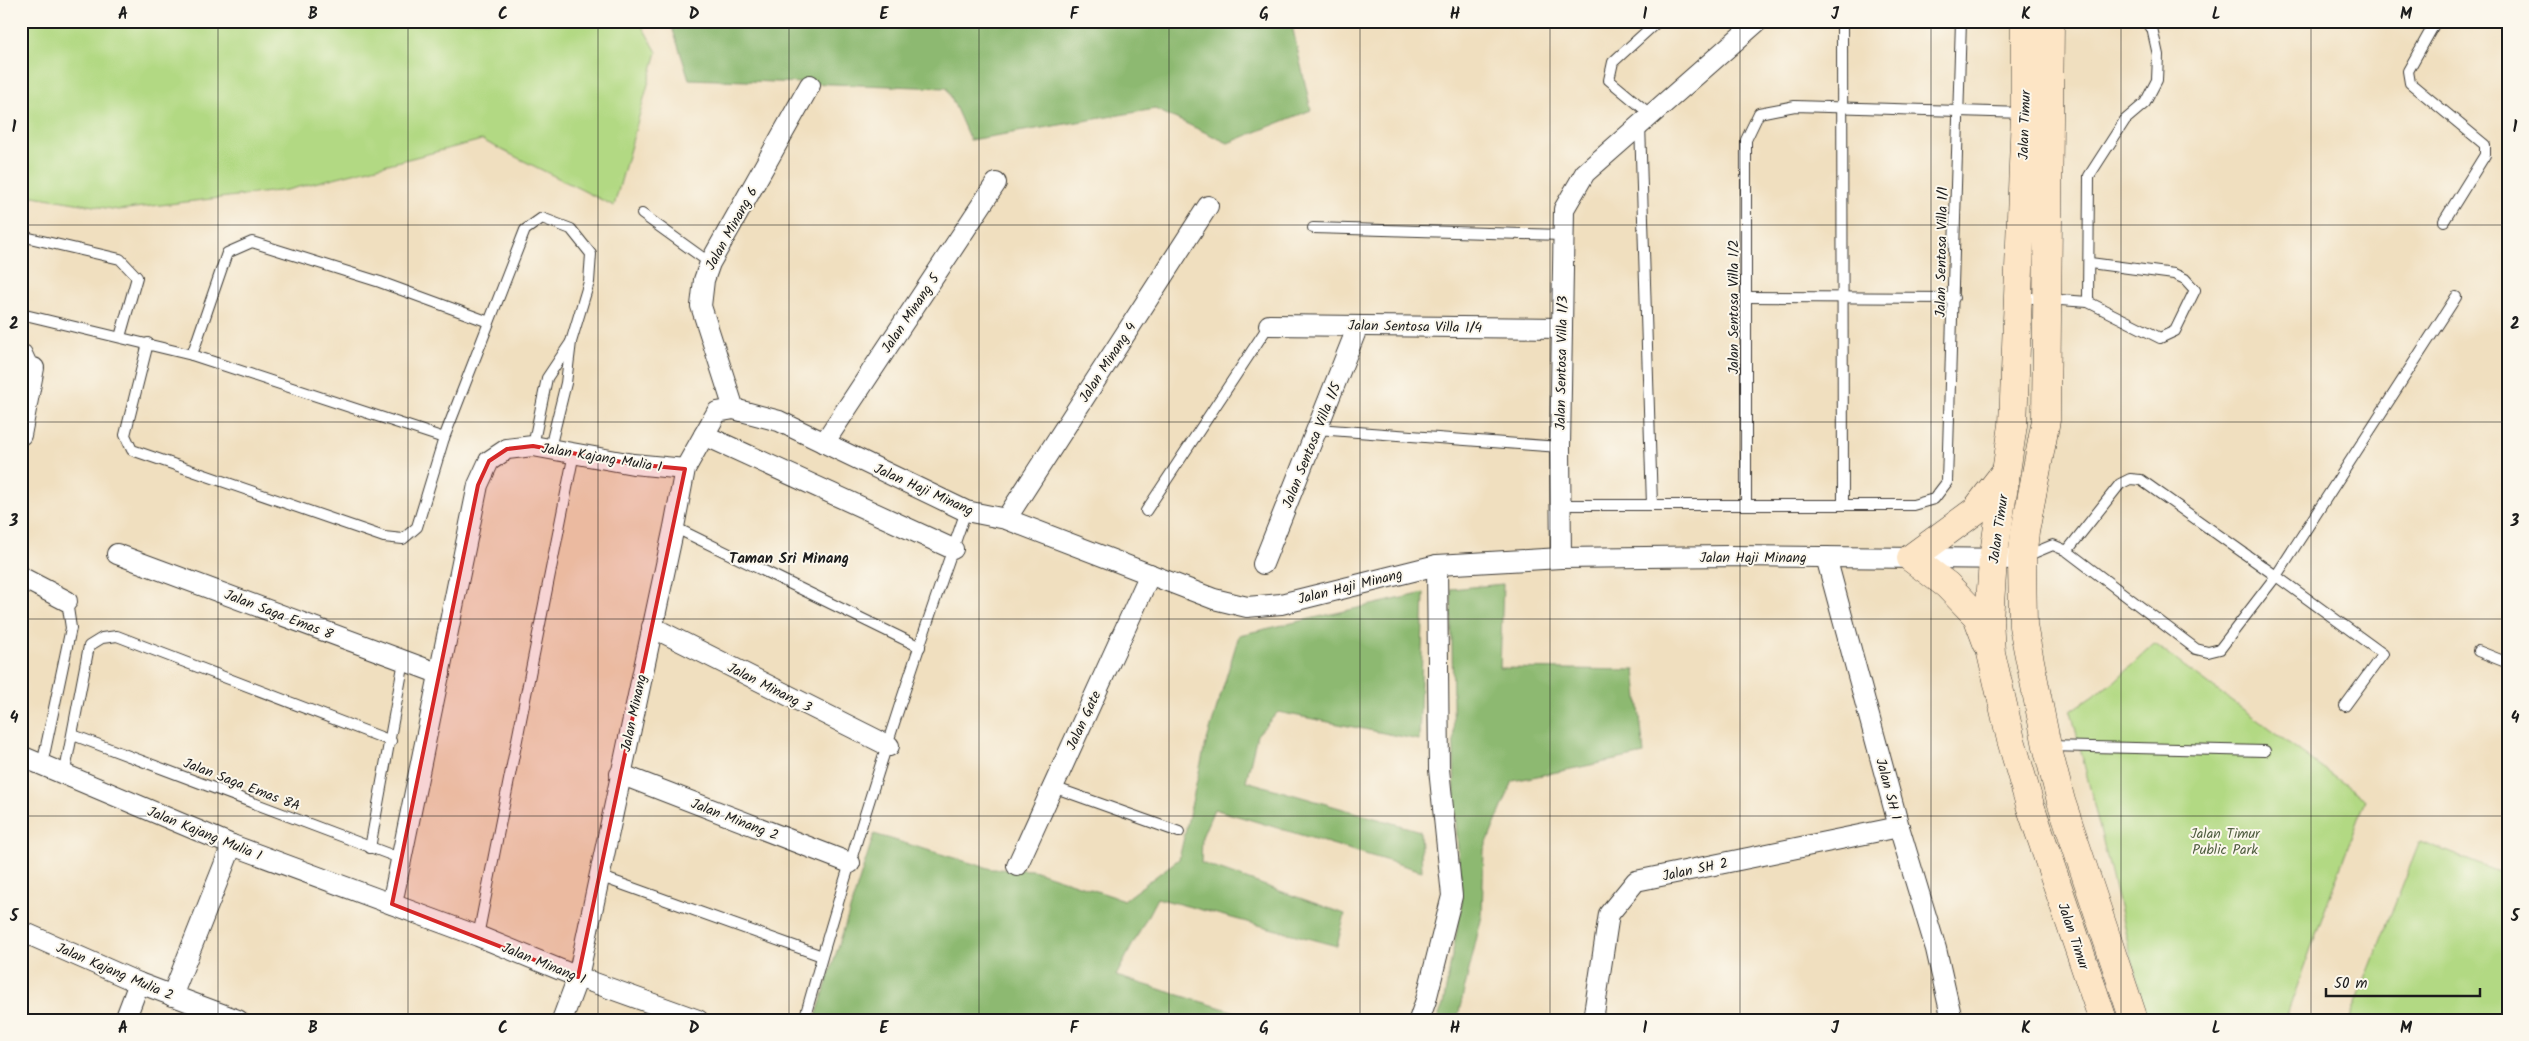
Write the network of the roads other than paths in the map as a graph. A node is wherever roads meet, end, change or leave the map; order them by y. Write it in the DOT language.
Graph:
graph roads {
  1 [pos="1658,21"];
  2 [pos="1758,21"];
  3 [pos="1842,21"];
  4 [pos="1961,21"];
  5 [pos="2025,21"];
  6 [pos="2050,21"];
  7 [pos="2436,21"];
  8 [pos="2151,24"];
  9 [pos="810,85"];
  10 [pos="1843,108"];
  11 [pos="1958,111"];
  12 [pos="2025,113"];
  13 [pos="1646,120"];
  14 [pos="996,183"];
  15 [pos="1208,206"];
  16 [pos="642,214"];
  17 [pos="2444,221"];
  18 [pos="1313,228"];
  19 [pos="1563,235"];
  20 [pos="21,236"];
  21 [pos="710,262"];
  22 [pos="2090,263"];
  23 [pos="1747,297"];
  24 [pos="2017,297"];
  25 [pos="2456,297"];
  26 [pos="1842,298"];
  27 [pos="1954,298"];
  28 [pos="2047,300"];
  29 [pos="2088,302"];
  30 [pos="21,314"];
  31 [pos="489,322"];
  32 [pos="1269,325"];
  33 [pos="1358,326"];
  34 [pos="1562,328"];
  35 [pos="120,337"];
  36 [pos="571,342"];
  37 [pos="148,343"];
  38 [pos="21,350"];
  39 [pos="192,355"];
  40 [pos="34,368"];
  41 [pos="726,410"];
  42 [pos="1317,429"];
  43 [pos="21,435"];
  44 [pos="704,435"];
  45 [pos="444,438"];
  46 [pos="824,443"];
  47 [pos="542,447"];
  48 [pos="1560,447"];
  49 [pos="574,453"];
  50 [pos="685,469"];
  51 [pos="2007,469"];
  52 [pos="1561,505"];
  53 [pos="1652,505"];
  54 [pos="1746,505"];
  55 [pos="1843,505"];
  56 [pos="966,511"];
  57 [pos="1146,511"];
  58 [pos="1006,519"];
  59 [pos="674,527"];
  60 [pos="953,549"];
  61 [pos="2067,551"];
  62 [pos="117,554"];
  63 [pos="1826,557"];
  64 [pos="1561,558"];
  65 [pos="1911,558"];
  66 [pos="2022,559"];
  67 [pos="1993,560"];
  68 [pos="1263,564"];
  69 [pos="1437,565"];
  70 [pos="1150,574"];
  71 [pos="2276,576"];
  72 [pos="21,577"];
  73 [pos="67,601"];
  74 [pos="652,628"];
  75 [pos="920,647"];
  76 [pos="2478,651"];
  77 [pos="1991,653"];
  78 [pos="404,661"];
  79 [pos="2508,662"];
  80 [pos="440,674"];
  81 [pos="2345,706"];
  82 [pos="73,735"];
  83 [pos="390,740"];
  84 [pos="888,746"];
  85 [pos="2047,746"];
  86 [pos="2265,751"];
  87 [pos="21,756"];
  88 [pos="42,764"];
  89 [pos="620,774"];
  90 [pos="64,776"];
  91 [pos="1053,787"];
  92 [pos="1900,826"];
  93 [pos="1179,832"];
  94 [pos="232,845"];
  95 [pos="370,848"];
  96 [pos="402,859"];
  97 [pos="850,863"];
  98 [pos="1017,866"];
  99 [pos="599,876"];
  100 [pos="392,904"];
  101 [pos="21,931"];
  102 [pos="478,936"];
  103 [pos="822,956"];
  104 [pos="578,977"];
  105 [pos="139,983"];
  106 [pos="172,996"];
  107 [pos="125,1020"];
  108 [pos="238,1020"];
  109 [pos="562,1020"];
  110 [pos="698,1020"];
  111 [pos="804,1020"];
  112 [pos="1419,1020"];
  113 [pos="1593,1020"];
  114 [pos="1952,1020"];
  115 [pos="2103,1020"];
  116 [pos="2134,1020"];
  1 -- 13 [label="lane"];
  2 -- 13 [label="street, Jalan Sentosa Villa 1/3"];
  3 -- 10 [label="lane"];
  4 -- 11 [label="lane, Jalan Sentosa Villa 1/1"];
  5 -- 12 [label="main road, Jalan Timur"];
  6 -- 28 [label="main road, Jalan Timur"];
  7 -- 17 [label="lane"];
  8 -- 22 [label="lane"];
  9 -- 21 [label="street, Jalan Minang 6"];
  10 -- 11 [label="lane"];
  10 -- 23 [label="lane, Jalan Sentosa Villa 1/2"];
  10 -- 26 [label="lane"];
  11 -- 12 [label="lane"];
  11 -- 27 [label="lane, Jalan Sentosa Villa 1/1"];
  12 -- 24 [label="main road, Jalan Timur"];
  13 -- 19 [label="street, Jalan Sentosa Villa 1/3"];
  13 -- 53 [label="lane"];
  14 -- 46 [label="street, Jalan Minang 5"];
  15 -- 58 [label="street, Jalan Minang 4"];
  16 -- 21 [label="lane"];
  18 -- 19 [label="lane"];
  19 -- 34 [label="street, Jalan Sentosa Villa 1/3"];
  20 -- 35 [label="lane"];
  21 -- 41 [label="street, Jalan Minang 6"];
  22 -- 29 [label="lane"];
  22 -- 29 [label="lane"];
  23 -- 26 [label="lane"];
  23 -- 54 [label="lane, Jalan Sentosa Villa 1/2"];
  24 -- 28 [label="lane"];
  24 -- 51 [label="main road, Jalan Timur"];
  25 -- 71 [label="lane"];
  26 -- 27 [label="lane"];
  26 -- 55 [label="lane"];
  27 -- 55 [label="lane, Jalan Sentosa Villa 1/1"];
  28 -- 29 [label="lane"];
  28 -- 66 [label="main road, Jalan Timur"];
  30 -- 35 [label="lane"];
  31 -- 36 [label="lane"];
  31 -- 39 [label="lane"];
  31 -- 45 [label="lane"];
  32 -- 33 [label="street, Jalan Sentosa Villa 1/4"];
  32 -- 57 [label="lane"];
  33 -- 34 [label="street, Jalan Sentosa Villa 1/4"];
  33 -- 42 [label="street, Jalan Sentosa Villa 1/5"];
  34 -- 48 [label="street, Jalan Sentosa Villa 1/3"];
  35 -- 37 [label="lane"];
  36 -- 47 [label="lane"];
  36 -- 47 [label="lane"];
  37 -- 39 [label="lane"];
  37 -- 45 [label="lane"];
  38 -- 40 [label="lane"];
  39 -- 45 [label="lane"];
  40 -- 43 [label="street"];
  41 -- 44 [label="street, Jalan Minang"];
  41 -- 46 [label="street, Jalan Haji Minang"];
  42 -- 48 [label="lane"];
  42 -- 68 [label="street, Jalan Sentosa Villa 1/5"];
  44 -- 50 [label="street, Jalan Minang"];
  44 -- 60 [label="street"];
  46 -- 56 [label="street, Jalan Haji Minang"];
  47 -- 49 [label="street, Jalan Kajang Mulia 1"];
  47 -- 80 [label="street, Jalan Kajang Mulia 1"];
  48 -- 52 [label="street, Jalan Sentosa Villa 1/3"];
  49 -- 50 [label="street, Jalan Kajang Mulia 1"];
  49 -- 102 [label="lane"];
  50 -- 59 [label="street, Jalan Minang"];
  51 -- 65 [label="main road"];
  51 -- 67 [label="main road, Jalan Timur"];
  52 -- 53 [label="lane"];
  52 -- 64 [label="street, Jalan Sentosa Villa 1/3"];
  53 -- 54 [label="lane"];
  54 -- 55 [label="lane"];
  56 -- 58 [label="street, Jalan Haji Minang"];
  56 -- 60 [label="lane"];
  58 -- 70 [label="street, Jalan Haji Minang"];
  59 -- 74 [label="street, Jalan Minang"];
  59 -- 75 [label="lane"];
  60 -- 75 [label="lane"];
  61 -- 66 [label="lane"];
  61 -- 71 [label="lane"];
  61 -- 71 [label="lane"];
  62 -- 78 [label="street, Jalan Saga Emas 8"];
  63 -- 64 [label="street, Jalan Haji Minang"];
  63 -- 65 [label="street, Jalan Haji Minang"];
  63 -- 92 [label="street, Jalan SH 1"];
  64 -- 69 [label="street, Jalan Haji Minang"];
  65 -- 67 [label="street, Jalan Haji Minang"];
  65 -- 77 [label="main road"];
  66 -- 67 [label="street, Jalan Haji Minang"];
  66 -- 85 [label="main road, Jalan Timur"];
  67 -- 77 [label="main road, Jalan Timur"];
  69 -- 70 [label="street, Jalan Haji Minang"];
  69 -- 112 [label="street"];
  70 -- 91 [label="street, Jalan Gate"];
  71 -- 81 [label="lane"];
  72 -- 73 [label="street"];
  73 -- 88 [label="lane"];
  74 -- 84 [label="street, Jalan Minang 3"];
  74 -- 89 [label="street, Jalan Minang"];
  75 -- 84 [label="lane"];
  76 -- 79 [label="lane"];
  77 -- 115 [label="main road, Jalan Timur"];
  78 -- 80 [label="street, Jalan Saga Emas 8"];
  78 -- 83 [label="lane"];
  80 -- 96 [label="street, Jalan Kajang Mulia 1"];
  82 -- 83 [label="lane"];
  82 -- 90 [label="lane"];
  82 -- 95 [label="lane, Jalan Saga Emas 8A"];
  83 -- 95 [label="lane"];
  84 -- 97 [label="lane"];
  85 -- 86 [label="lane"];
  85 -- 116 [label="main road, Jalan Timur"];
  87 -- 88 [label="street, Jalan Kajang Mulia 1"];
  88 -- 90 [label="street, Jalan Kajang Mulia 1"];
  89 -- 97 [label="street, Jalan Minang 2"];
  89 -- 99 [label="street, Jalan Minang"];
  90 -- 94 [label="street, Jalan Kajang Mulia 1"];
  91 -- 93 [label="lane"];
  91 -- 98 [label="street, Jalan Gate"];
  92 -- 113 [label="street, Jalan SH 2"];
  92 -- 114 [label="street, Jalan SH 1"];
  94 -- 100 [label="street, Jalan Kajang Mulia 1"];
  94 -- 106 [label="street"];
  95 -- 96 [label="lane, Jalan Saga Emas 8A"];
  96 -- 100 [label="street, Jalan Kajang Mulia 1"];
  97 -- 103 [label="lane"];
  99 -- 103 [label="lane"];
  99 -- 104 [label="street, Jalan Minang"];
  100 -- 102 [label="street, Jalan Minang 1"];
  101 -- 105 [label="street, Jalan Kajang Mulia 2"];
  102 -- 104 [label="street, Jalan Minang 1"];
  103 -- 111 [label="lane"];
  104 -- 109 [label="street, Jalan Minang"];
  104 -- 110 [label="street, Jalan Minang 1"];
  105 -- 106 [label="street, Jalan Kajang Mulia 2"];
  105 -- 107 [label="street"];
  106 -- 108 [label="street, Jalan Kajang Mulia 2"];
}
